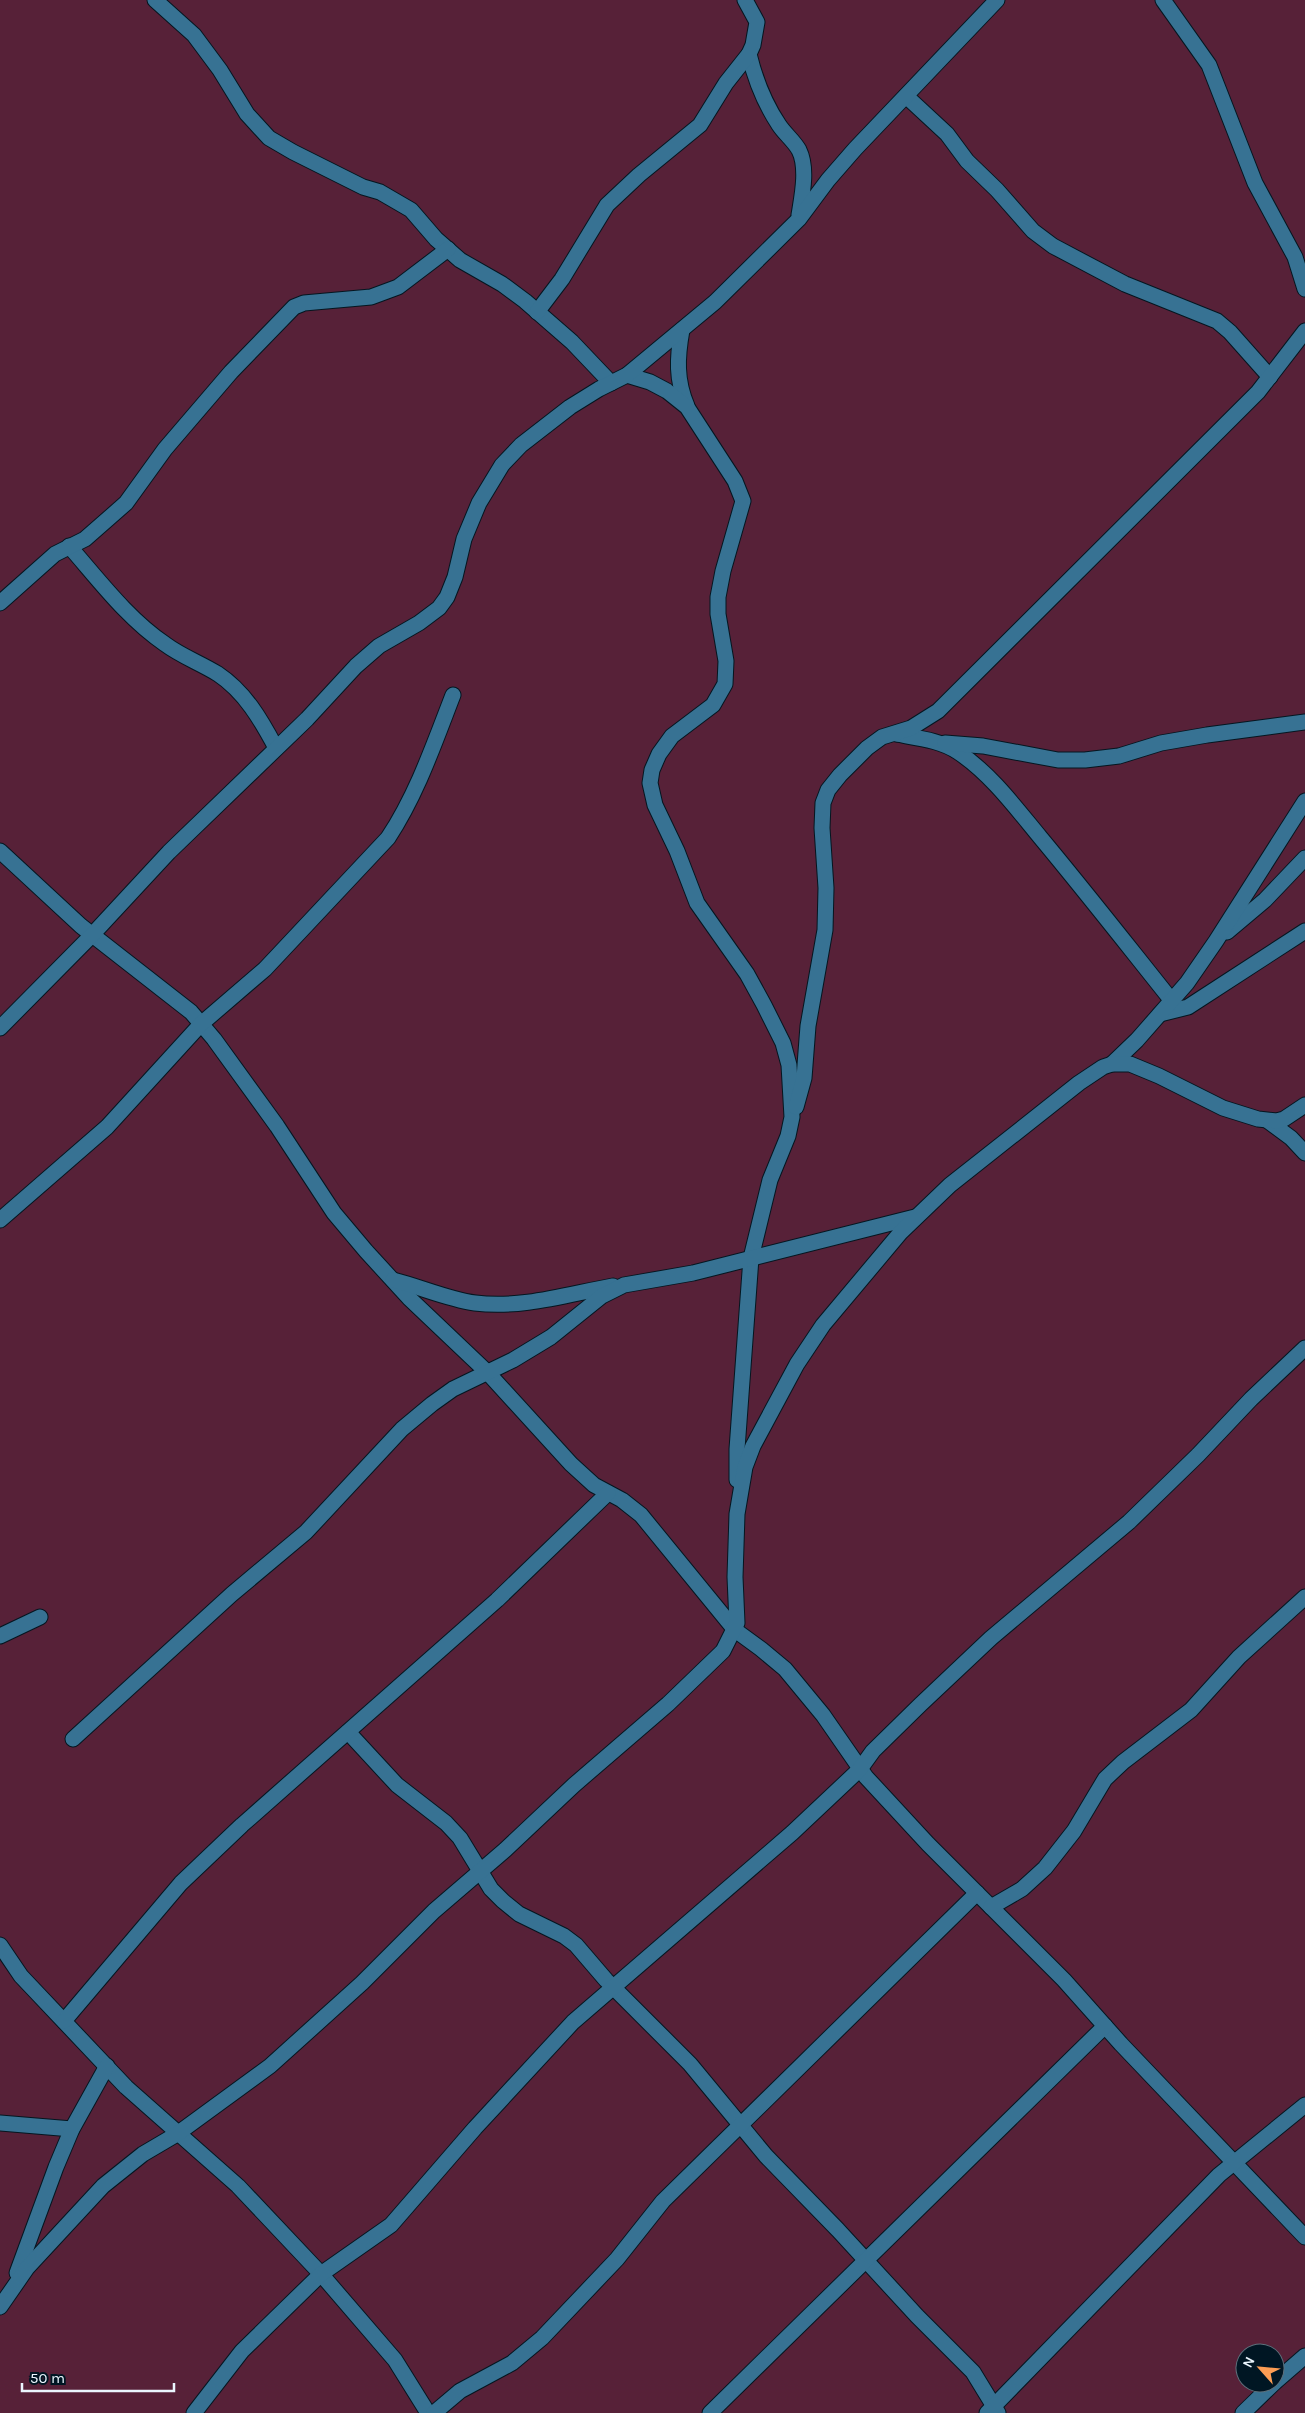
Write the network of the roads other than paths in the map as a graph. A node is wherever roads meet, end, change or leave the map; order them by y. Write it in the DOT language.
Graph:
graph roads {
  1 [pos="155,0"];
  2 [pos="745,0"];
  3 [pos="997,0"];
  4 [pos="1163,0"];
  5 [pos="749,54"];
  6 [pos="906,96"];
  7 [pos="799,219"];
  8 [pos="448,249"];
  9 [pos="1305,289"];
  10 [pos="537,312"];
  11 [pos="682,330"];
  12 [pos="1305,331"];
  13 [pos="627,375"];
  14 [pos="1270,377"];
  15 [pos="611,383"];
  16 [pos="688,408"];
  17 [pos="69,546"];
  18 [pos="0,603"];
  19 [pos="453,695"];
  20 [pos="1305,722"];
  21 [pos="892,733"];
  22 [pos="939,742"];
  23 [pos="276,748"];
  24 [pos="1305,801"];
  25 [pos="0,851"];
  26 [pos="1305,858"];
  27 [pos="1305,930"];
  28 [pos="92,935"];
  29 [pos="1216,941"];
  30 [pos="1172,1001"];
  31 [pos="1160,1014"];
  32 [pos="201,1024"];
  33 [pos="0,1028"];
  34 [pos="1112,1064"];
  35 [pos="1305,1105"];
  36 [pos="792,1117"];
  37 [pos="1268,1121"];
  38 [pos="1305,1153"];
  39 [pos="918,1217"];
  40 [pos="0,1220"];
  41 [pos="751,1258"];
  42 [pos="392,1280"];
  43 [pos="624,1284"];
  44 [pos="1305,1348"];
  45 [pos="488,1373"];
  46 [pos="608,1493"];
  47 [pos="738,1514"];
  48 [pos="1305,1597"];
  49 [pos="40,1617"];
  50 [pos="735,1630"];
  51 [pos="0,1636"];
  52 [pos="348,1732"];
  53 [pos="73,1739"];
  54 [pos="860,1769"];
  55 [pos="480,1872"];
  56 [pos="977,1893"];
  57 [pos="991,1907"];
  58 [pos="0,1945"];
  59 [pos="613,1986"];
  60 [pos="64,2022"];
  61 [pos="1105,2026"];
  62 [pos="107,2066"];
  63 [pos="1305,2105"];
  64 [pos="0,2123"];
  65 [pos="741,2126"];
  66 [pos="72,2129"];
  67 [pos="177,2134"];
  68 [pos="1234,2161"];
  69 [pos="1305,2237"];
  70 [pos="867,2261"];
  71 [pos="321,2274"];
  72 [pos="9,2293"];
  73 [pos="0,2307"];
  74 [pos="1305,2356"];
  75 [pos="1285,2374"];
  76 [pos="1264,2393"];
  77 [pos="993,2411"];
  78 [pos="194,2413"];
  79 [pos="428,2413"];
  80 [pos="434,2413"];
  81 [pos="710,2413"];
  82 [pos="1242,2413"];
  1 -- 8 [label="street"];
  2 -- 5 [label="street"];
  3 -- 6 [label="street"];
  4 -- 9 [label="street"];
  5 -- 7 [label="street"];
  5 -- 10 [label="street"];
  6 -- 7 [label="street"];
  6 -- 14 [label="street"];
  7 -- 11 [label="street"];
  8 -- 10 [label="street"];
  8 -- 17 [label="street"];
  10 -- 15 [label="street"];
  11 -- 13 [label="street"];
  11 -- 16 [label="street"];
  12 -- 14 [label="street"];
  13 -- 15 [label="street"];
  13 -- 16 [label="street"];
  14 -- 21 [label="street"];
  15 -- 23 [label="street"];
  16 -- 36 [label="street"];
  17 -- 18 [label="street"];
  17 -- 23 [label="street"];
  19 -- 32 [label="street"];
  20 -- 22 [label="street"];
  21 -- 22 [label="street"];
  21 -- 36 [label="street"];
  22 -- 30 [label="street"];
  23 -- 28 [label="street"];
  24 -- 29 [label="street"];
  25 -- 28 [label="street"];
  26 -- 29 [label="street"];
  27 -- 31 [label="street"];
  28 -- 32 [label="street"];
  28 -- 33 [label="street"];
  29 -- 30 [label="street"];
  30 -- 31 [label="street"];
  31 -- 34 [label="street"];
  32 -- 40 [label="street"];
  32 -- 42 [label="street"];
  34 -- 37 [label="street"];
  34 -- 39 [label="street"];
  35 -- 37 [label="street"];
  36 -- 41 [label="street"];
  37 -- 38 [label="street"];
  39 -- 41 [label="street"];
  39 -- 47 [label="street"];
  41 -- 43 [label="street"];
  41 -- 47 [label="street"];
  42 -- 43 [label="street"];
  42 -- 45 [label="street"];
  43 -- 45 [label="street"];
  44 -- 54 [label="street"];
  45 -- 46 [label="street"];
  45 -- 53 [label="street"];
  46 -- 50 [label="street"];
  46 -- 52 [label="street"];
  47 -- 50 [label="street"];
  48 -- 57 [label="street"];
  49 -- 51 [label="street"];
  50 -- 54 [label="street"];
  50 -- 55 [label="street"];
  52 -- 55 [label="street"];
  52 -- 60 [label="street"];
  54 -- 56 [label="street"];
  54 -- 59 [label="street"];
  55 -- 59 [label="street"];
  55 -- 67 [label="street"];
  56 -- 57 [label="street"];
  56 -- 65 [label="street"];
  57 -- 61 [label="street"];
  58 -- 60 [label="street"];
  59 -- 65 [label="street"];
  59 -- 71 [label="street"];
  60 -- 62 [label="street"];
  61 -- 68 [label="street"];
  61 -- 70 [label="street"];
  62 -- 66 [label="street"];
  62 -- 67 [label="street"];
  63 -- 68 [label="street"];
  64 -- 66 [label="street"];
  65 -- 70 [label="street"];
  65 -- 80 [label="street"];
  66 -- 72 [label="street"];
  67 -- 71 [label="street"];
  67 -- 72 [label="street"];
  68 -- 69 [label="street"];
  68 -- 77 [label="street"];
  70 -- 77 [label="street"];
  70 -- 81 [label="street"];
  71 -- 78 [label="street"];
  71 -- 79 [label="street"];
  72 -- 73 [label="street"];
  74 -- 75 [label="street"];
  76 -- 82 [label="street"];
}
